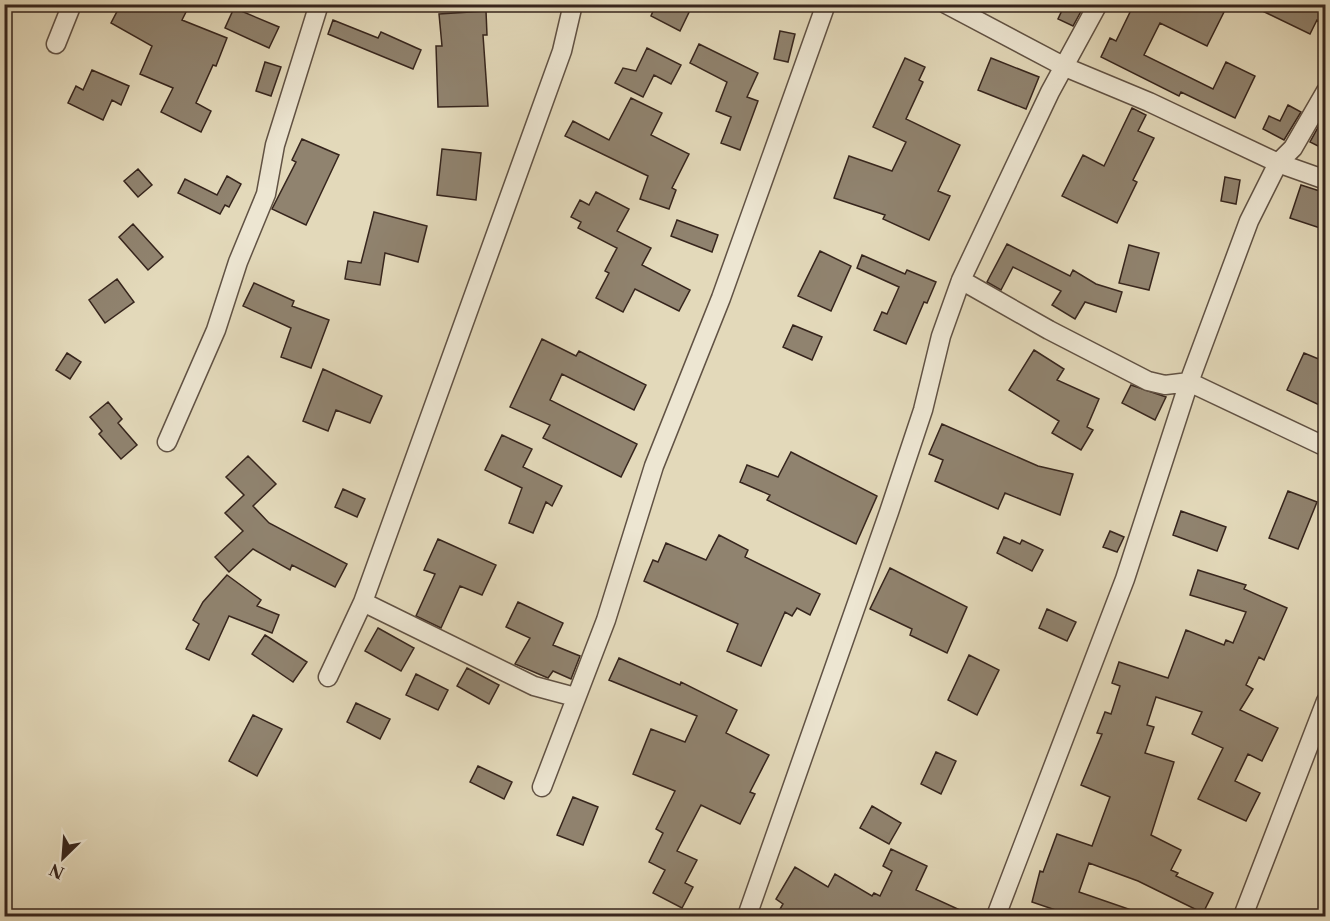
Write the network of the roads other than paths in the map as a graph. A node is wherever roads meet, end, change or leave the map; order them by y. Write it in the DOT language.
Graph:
graph roads {
  1 [pos="72,4"];
  2 [pos="319,4"];
  3 [pos="573,4"];
  4 [pos="826,4"];
  5 [pos="946,4"];
  6 [pos="1098,4"];
  7 [pos="56,44"];
  8 [pos="1065,67"];
  9 [pos="1326,91"];
  10 [pos="1278,163"];
  11 [pos="1326,180"];
  12 [pos="961,280"];
  13 [pos="1189,382"];
  14 [pos="167,442"];
  15 [pos="1326,447"];
  16 [pos="363,602"];
  17 [pos="328,677"];
  18 [pos="575,697"];
  19 [pos="1326,701"];
  20 [pos="542,787"];
  21 [pos="747,916"];
  22 [pos="996,916"];
  23 [pos="1243,916"];
  1 -- 7 [label="street"];
  2 -- 14 [label="street"];
  3 -- 16 [label="street"];
  4 -- 18 [label="street"];
  5 -- 8 [label="street"];
  6 -- 8 [label="street"];
  8 -- 10 [label="street"];
  8 -- 12 [label="street"];
  9 -- 10 [label="street"];
  10 -- 11 [label="street"];
  10 -- 13 [label="street"];
  12 -- 13 [label="street"];
  12 -- 21 [label="street"];
  13 -- 15 [label="street"];
  13 -- 22 [label="street"];
  16 -- 17 [label="street"];
  16 -- 18 [label="street"];
  18 -- 20 [label="street"];
  19 -- 23 [label="street"];
}
